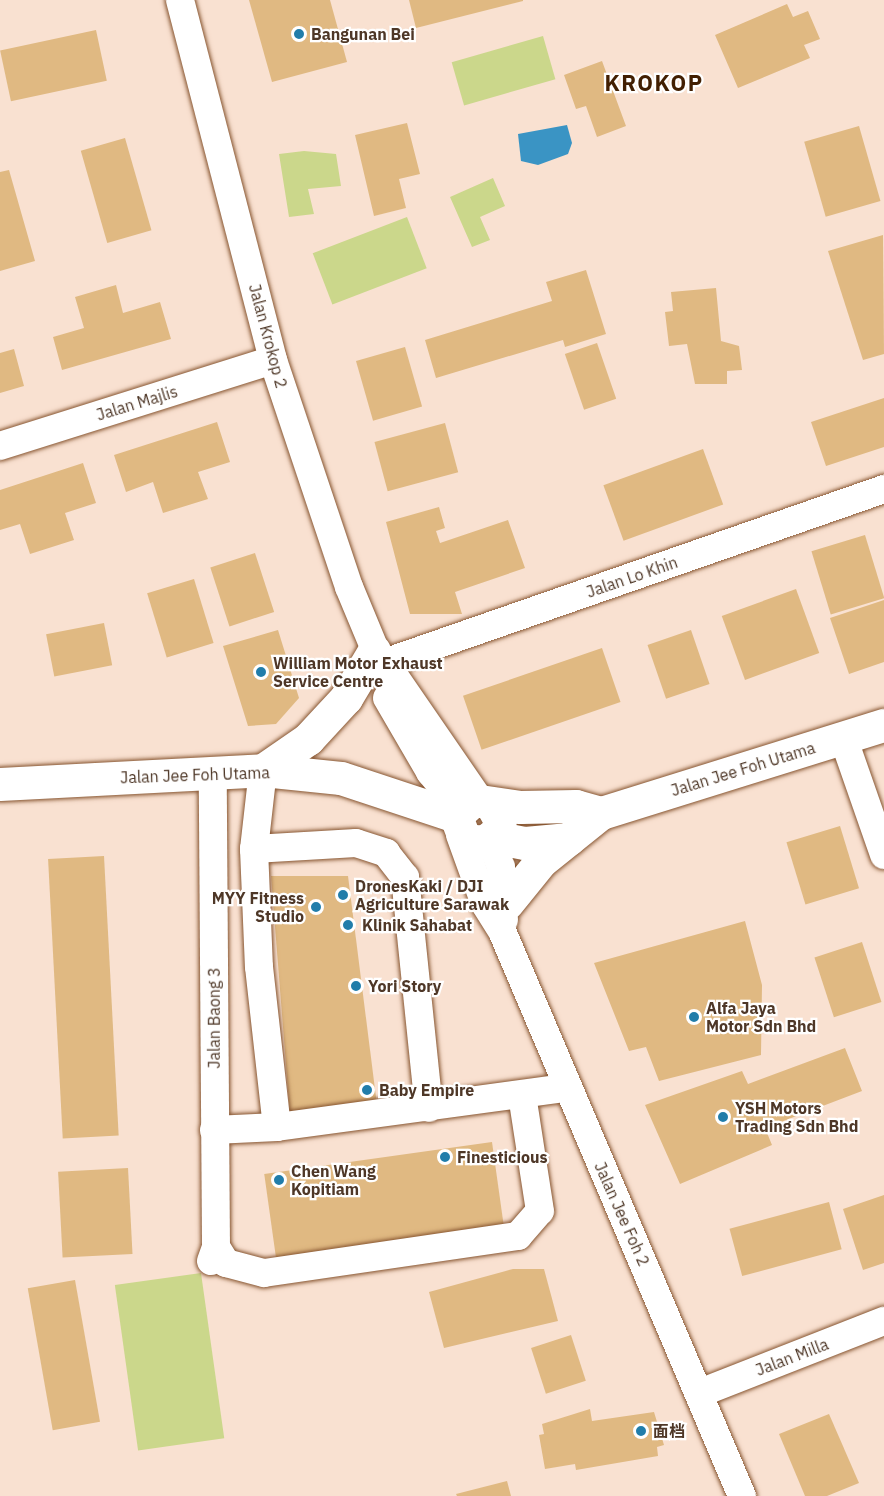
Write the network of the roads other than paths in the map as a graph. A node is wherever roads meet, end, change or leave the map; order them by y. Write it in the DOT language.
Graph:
graph roads {
  1 [pos="180,0"];
  2 [pos="273,360"];
  3 [pos="0,446"];
  4 [pos="884,489"];
  5 [pos="377,658"];
  6 [pos="884,725"];
  7 [pos="843,737"];
  8 [pos="263,770"];
  9 [pos="213,774"];
  10 [pos="0,784"];
  11 [pos="601,813"];
  12 [pos="476,820"];
  13 [pos="569,839"];
  14 [pos="254,849"];
  15 [pos="884,855"];
  16 [pos="505,917"];
  17 [pos="214,965"];
  18 [pos="259,967"];
  19 [pos="567,1088"];
  20 [pos="522,1095"];
  21 [pos="429,1108"];
  22 [pos="277,1127"];
  23 [pos="214,1130"];
  24 [pos="884,1322"];
  25 [pos="700,1392"];
  26 [pos="742,1496"];
  1 -- 2 [label="street, Jalan Krokop 2"];
  2 -- 3 [label="street, Jalan Majlis"];
  2 -- 5 [label="street, Jalan Krokop 2"];
  4 -- 5 [label="street, Jalan Lo Khin"];
  5 -- 8 [label="street"];
  5 -- 12 [label="street, Jalan Krokop 2"];
  6 -- 7 [label="street, Jalan Jee Foh Utama"];
  7 -- 11 [label="street, Jalan Jee Foh Utama"];
  7 -- 15 [label="street"];
  8 -- 9 [label="street, Jalan Jee Foh Utama"];
  8 -- 12 [label="street, Jalan Jee Foh Utama"];
  8 -- 14 [label="street"];
  9 -- 10 [label="street, Jalan Jee Foh Utama"];
  9 -- 17 [label="street, Jalan Baong 3"];
  11 -- 12 [label="street"];
  11 -- 13 [label="street"];
  12 -- 13 [label="street"];
  12 -- 16 [label="street, Jalan Jee Foh 2"];
  13 -- 16 [label="street"];
  14 -- 18 [label="street"];
  14 -- 21 [label="street"];
  16 -- 19 [label="street, Jalan Jee Foh 2"];
  17 -- 18 [label="street"];
  17 -- 23 [label="street, Jalan Baong 3"];
  18 -- 22 [label="street"];
  19 -- 20 [label="street"];
  19 -- 25 [label="street, Jalan Jee Foh 2"];
  20 -- 21 [label="street"];
  20 -- 23 [label="street, Jalan Baong 3"];
  21 -- 22 [label="street"];
  22 -- 23 [label="street"];
  24 -- 25 [label="street, Jalan Milla"];
  25 -- 26 [label="street, Jalan Jee Foh 2"];
}
